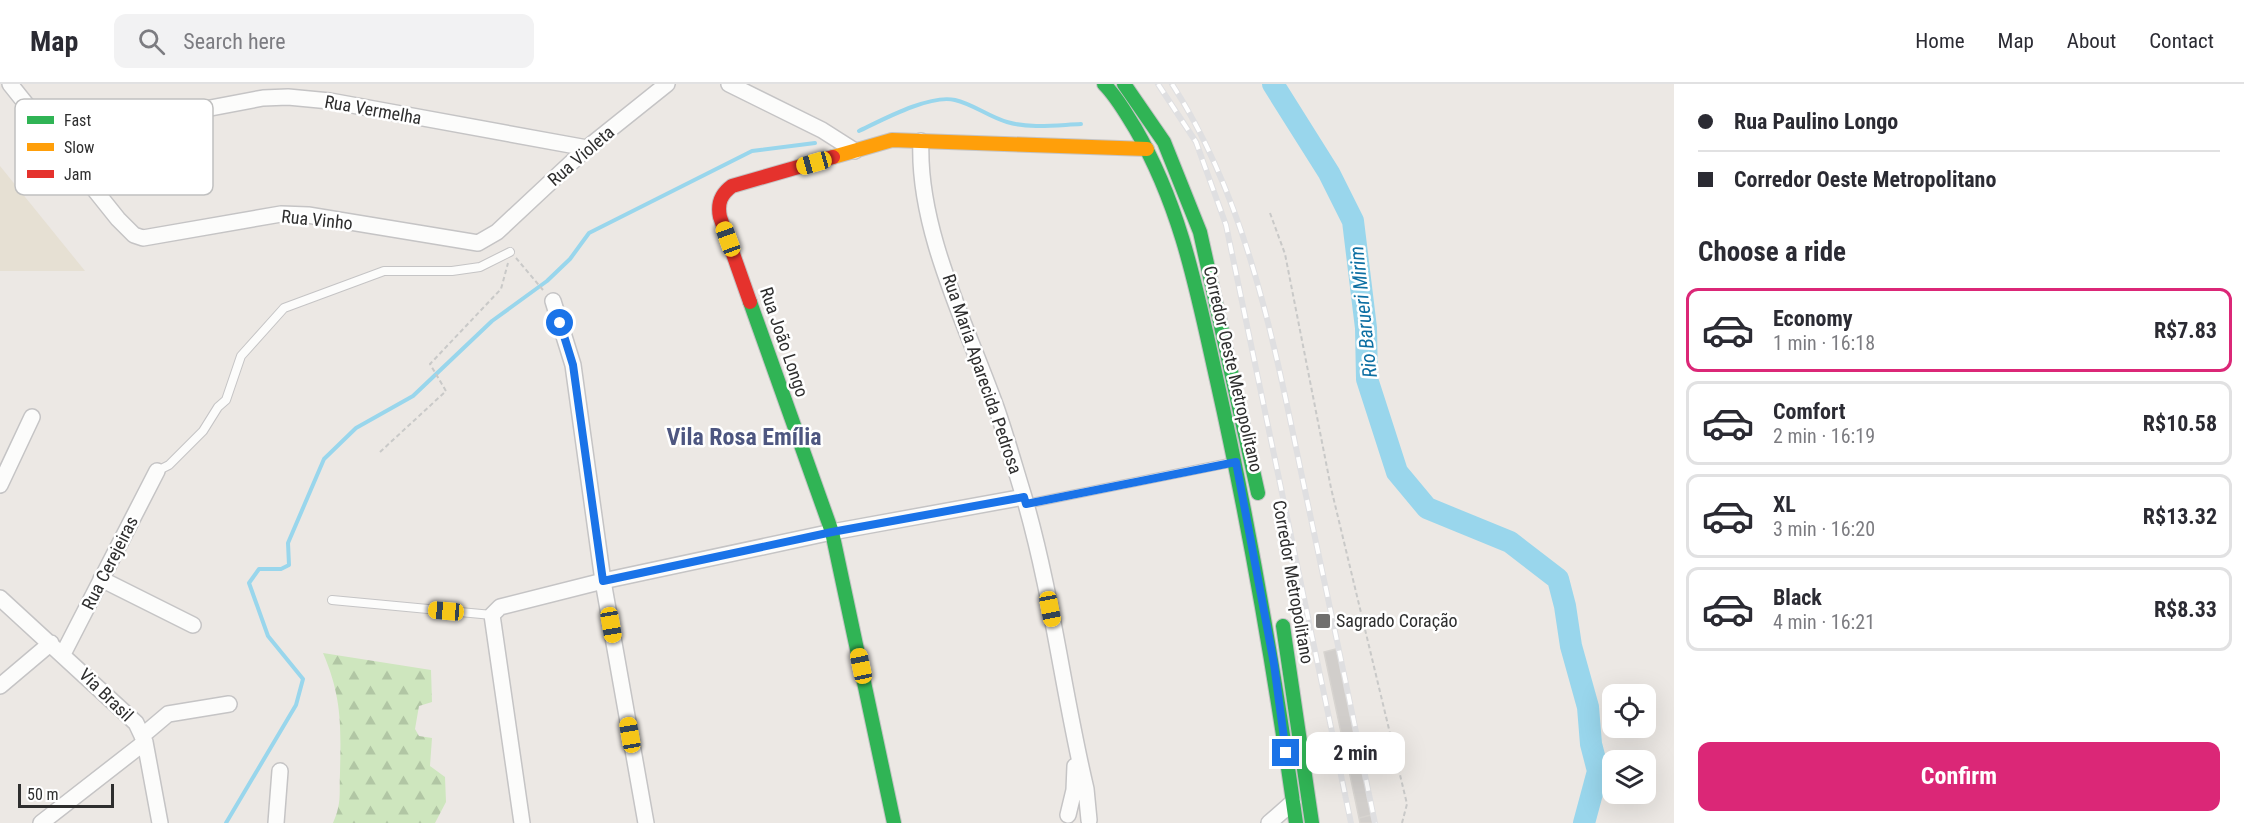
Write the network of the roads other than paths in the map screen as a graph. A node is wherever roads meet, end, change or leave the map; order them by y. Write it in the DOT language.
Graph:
graph roads {
  1 [pos="10,84"];
  2 [pos="667,84"];
  3 [pos="729,84"];
  4 [pos="1104,84"];
  5 [pos="1124,84"];
  6 [pos="22,99"];
  7 [pos="213,107"];
  8 [pos="921,141"];
  9 [pos="587,148"];
  10 [pos="1147,149"];
  11 [pos="855,151"];
  12 [pos="98,195"];
  13 [pos="497,232"];
  14 [pos="1200,232"];
  15 [pos="510,252"];
  16 [pos="553,301"];
  17 [pos="32,417"];
  18 [pos="1236,462"];
  19 [pos="157,471"];
  20 [pos="0,485"];
  21 [pos="1025,501"];
  22 [pos="1262,512"];
  23 [pos="832,532"];
  24 [pos="101,579"];
  25 [pos="603,581"];
  26 [pos="0,598"];
  27 [pos="332,600"];
  28 [pos="492,615"];
  29 [pos="1281,617"];
  30 [pos="194,625"];
  31 [pos="51,643"];
  32 [pos="63,654"];
  33 [pos="0,686"];
  34 [pos="229,704"];
  35 [pos="144,739"];
  36 [pos="1076,748"];
  37 [pos="280,771"];
  38 [pos="1293,802"];
  39 [pos="1061,821"];
  40 [pos="1090,822"];
  41 [pos="41,823"];
  42 [pos="160,823"];
  43 [pos="276,823"];
  44 [pos="522,823"];
  45 [pos="645,823"];
  46 [pos="894,823"];
  47 [pos="1269,823"];
  48 [pos="1296,823"];
  49 [pos="1311,823"];
  1 -- 6 [label="street"];
  2 -- 9 [label="street, Rua Violeta"];
  3 -- 11 [label="street"];
  4 -- 10 [label="main road, Corredor Oeste Metropolitano"];
  5 -- 14 [label="main road, Corredor Metropolitano"];
  7 -- 9 [label="street, Rua Vermelha"];
  8 -- 10 [label="main road"];
  8 -- 11 [label="main road"];
  8 -- 21 [label="street, Rua Maria Aparecida Pedrosa"];
  9 -- 13 [label="street, Rua Violeta"];
  10 -- 14 [label="main road"];
  10 -- 18 [label="main road, Corredor Oeste Metropolitano"];
  11 -- 23 [label="main road, Rua João Longo"];
  12 -- 13 [label="street, Rua Vinho"];
  14 -- 22 [label="main road, Corredor Metropolitano"];
  15 -- 19 [label="lane"];
  16 -- 25 [label="street"];
  17 -- 20 [label="street"];
  18 -- 21 [label="lane"];
  18 -- 38 [label="main road, Corredor Oeste Metropolitano"];
  19 -- 24 [label="street, Rua Cerejeiras"];
  21 -- 23 [label="street"];
  21 -- 36 [label="street, Rua Maria Aparecida Pedrosa"];
  23 -- 25 [label="street"];
  23 -- 46 [label="main road, Rua João Longo"];
  24 -- 30 [label="street"];
  24 -- 32 [label="street, Rua Cerejeiras"];
  25 -- 28 [label="street"];
  25 -- 45 [label="street"];
  26 -- 31 [label="street, Via Brasil"];
  27 -- 28 [label="lane"];
  28 -- 44 [label="street"];
  29 -- 49 [label="main road, Corredor Metropolitano"];
  31 -- 32 [label="street, Via Brasil"];
  31 -- 33 [label="street"];
  32 -- 35 [label="street, Via Brasil"];
  34 -- 35 [label="street"];
  35 -- 41 [label="street"];
  35 -- 42 [label="street, Via Brasil"];
  36 -- 39 [label="street, Rua Maria Aparecida Pedrosa"];
  36 -- 40 [label="street, Rua Maria Aparecida Pedrosa"];
  37 -- 43 [label="street"];
  38 -- 47 [label="street"];
  38 -- 48 [label="main road, Corredor Oeste Metropolitano"];
  38 -- 49 [label="main road"];
  39 -- 40 [label="street"];
}
